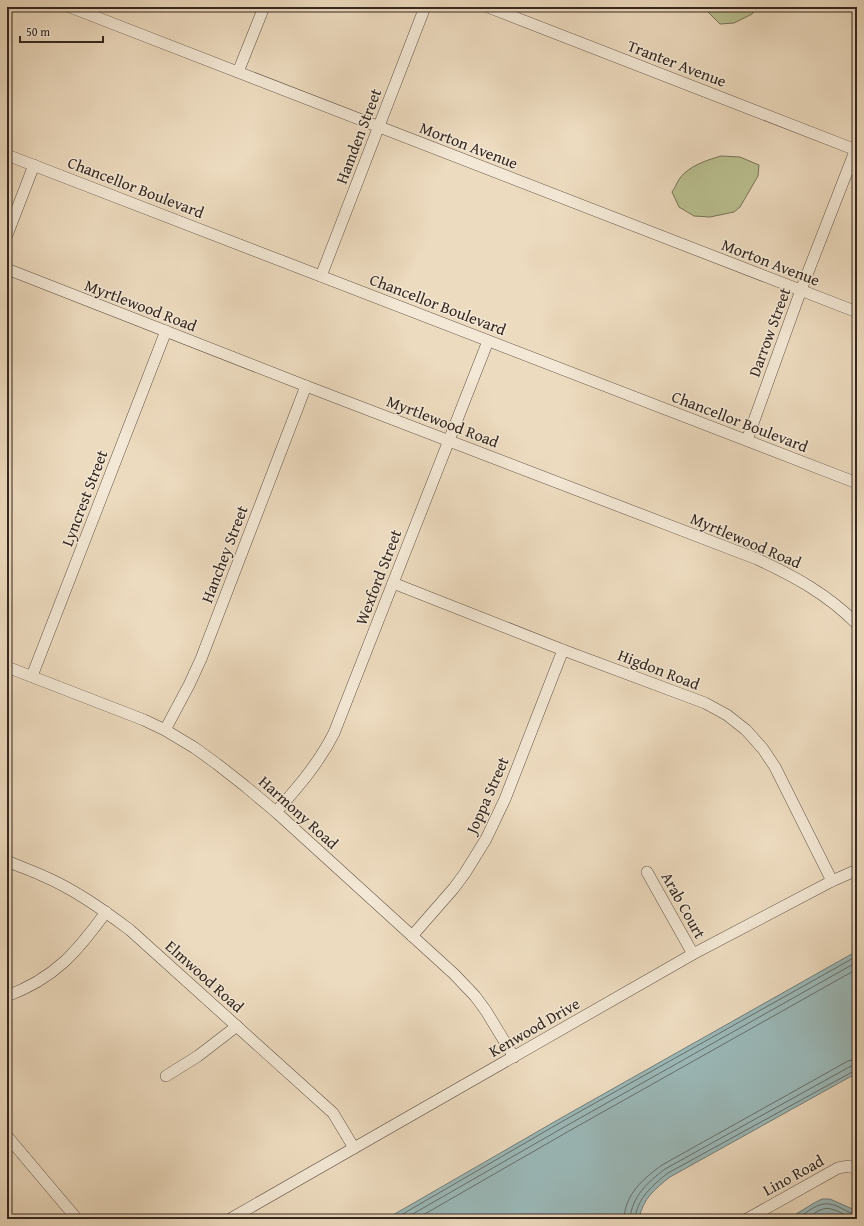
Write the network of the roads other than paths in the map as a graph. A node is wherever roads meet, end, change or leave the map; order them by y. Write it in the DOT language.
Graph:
graph roads {
  1 [pos="70,7"];
  2 [pos="102,7"];
  3 [pos="264,7"];
  4 [pos="425,7"];
  5 [pos="488,7"];
  6 [pos="97,18"];
  7 [pos="238,72"];
  8 [pos="379,127"];
  9 [pos="856,148"];
  10 [pos="7,155"];
  11 [pos="34,165"];
  12 [pos="7,235"];
  13 [pos="7,269"];
  14 [pos="321,276"];
  15 [pos="801,290"];
  16 [pos="857,312"];
  17 [pos="166,331"];
  18 [pos="488,341"];
  19 [pos="306,386"];
  20 [pos="449,440"];
  21 [pos="747,440"];
  22 [pos="857,483"];
  23 [pos="392,583"];
  24 [pos="857,624"];
  25 [pos="563,650"];
  26 [pos="7,666"];
  27 [pos="32,676"];
  28 [pos="164,730"];
  29 [pos="276,812"];
  30 [pos="7,861"];
  31 [pos="857,870"];
  32 [pos="647,872"];
  33 [pos="832,881"];
  34 [pos="106,912"];
  35 [pos="412,936"];
  36 [pos="693,954"];
  37 [pos="7,996"];
  38 [pos="237,1026"];
  39 [pos="514,1057"];
  40 [pos="166,1076"];
  41 [pos="7,1136"];
  42 [pos="354,1148"];
  43 [pos="857,1169"];
  44 [pos="77,1219"];
  45 [pos="230,1219"];
  46 [pos="747,1219"];
  1 -- 6 [label="street, Morton Avenue"];
  2 -- 6 [label="street"];
  3 -- 7 [label="street"];
  4 -- 8 [label="street, Hamden Street"];
  5 -- 9 [label="street, Tranter Avenue"];
  6 -- 7 [label="street, Morton Avenue"];
  7 -- 8 [label="street, Morton Avenue"];
  8 -- 14 [label="street, Hamden Street"];
  8 -- 15 [label="street, Morton Avenue"];
  9 -- 15 [label="street, Darrow Street"];
  10 -- 11 [label="street, Chancellor Boulevard"];
  11 -- 12 [label="street"];
  11 -- 14 [label="street, Chancellor Boulevard"];
  13 -- 17 [label="street, Myrtlewood Road"];
  14 -- 18 [label="street, Chancellor Boulevard"];
  15 -- 16 [label="street, Morton Avenue"];
  15 -- 21 [label="street, Darrow Street"];
  17 -- 19 [label="street, Myrtlewood Road"];
  17 -- 27 [label="street, Lyncrest Street"];
  18 -- 20 [label="street, Wexford Street"];
  18 -- 21 [label="street, Chancellor Boulevard"];
  19 -- 20 [label="street, Myrtlewood Road"];
  19 -- 28 [label="street, Hanchey Street"];
  20 -- 23 [label="street, Wexford Street"];
  20 -- 24 [label="street, Myrtlewood Road"];
  21 -- 22 [label="street, Chancellor Boulevard"];
  23 -- 25 [label="street, Higdon Road"];
  23 -- 29 [label="street, Wexford Street"];
  25 -- 33 [label="street, Higdon Road"];
  25 -- 35 [label="street, Joppa Street"];
  26 -- 27 [label="street, Harmony Road"];
  27 -- 28 [label="street, Harmony Road"];
  28 -- 29 [label="street, Harmony Road"];
  29 -- 35 [label="street, Harmony Road"];
  30 -- 34 [label="street, Elmwood Road"];
  31 -- 33 [label="street, Kenwood Drive"];
  32 -- 36 [label="street, Arab Court"];
  33 -- 36 [label="street, Kenwood Drive"];
  34 -- 37 [label="street"];
  34 -- 38 [label="street, Elmwood Road"];
  35 -- 39 [label="street, Harmony Road"];
  36 -- 39 [label="street, Kenwood Drive"];
  38 -- 40 [label="street"];
  38 -- 42 [label="street, Elmwood Road"];
  39 -- 42 [label="street, Kenwood Drive"];
  41 -- 44 [label="street"];
  42 -- 45 [label="street, Kenwood Drive"];
  43 -- 46 [label="street, Lino Road"];
}
